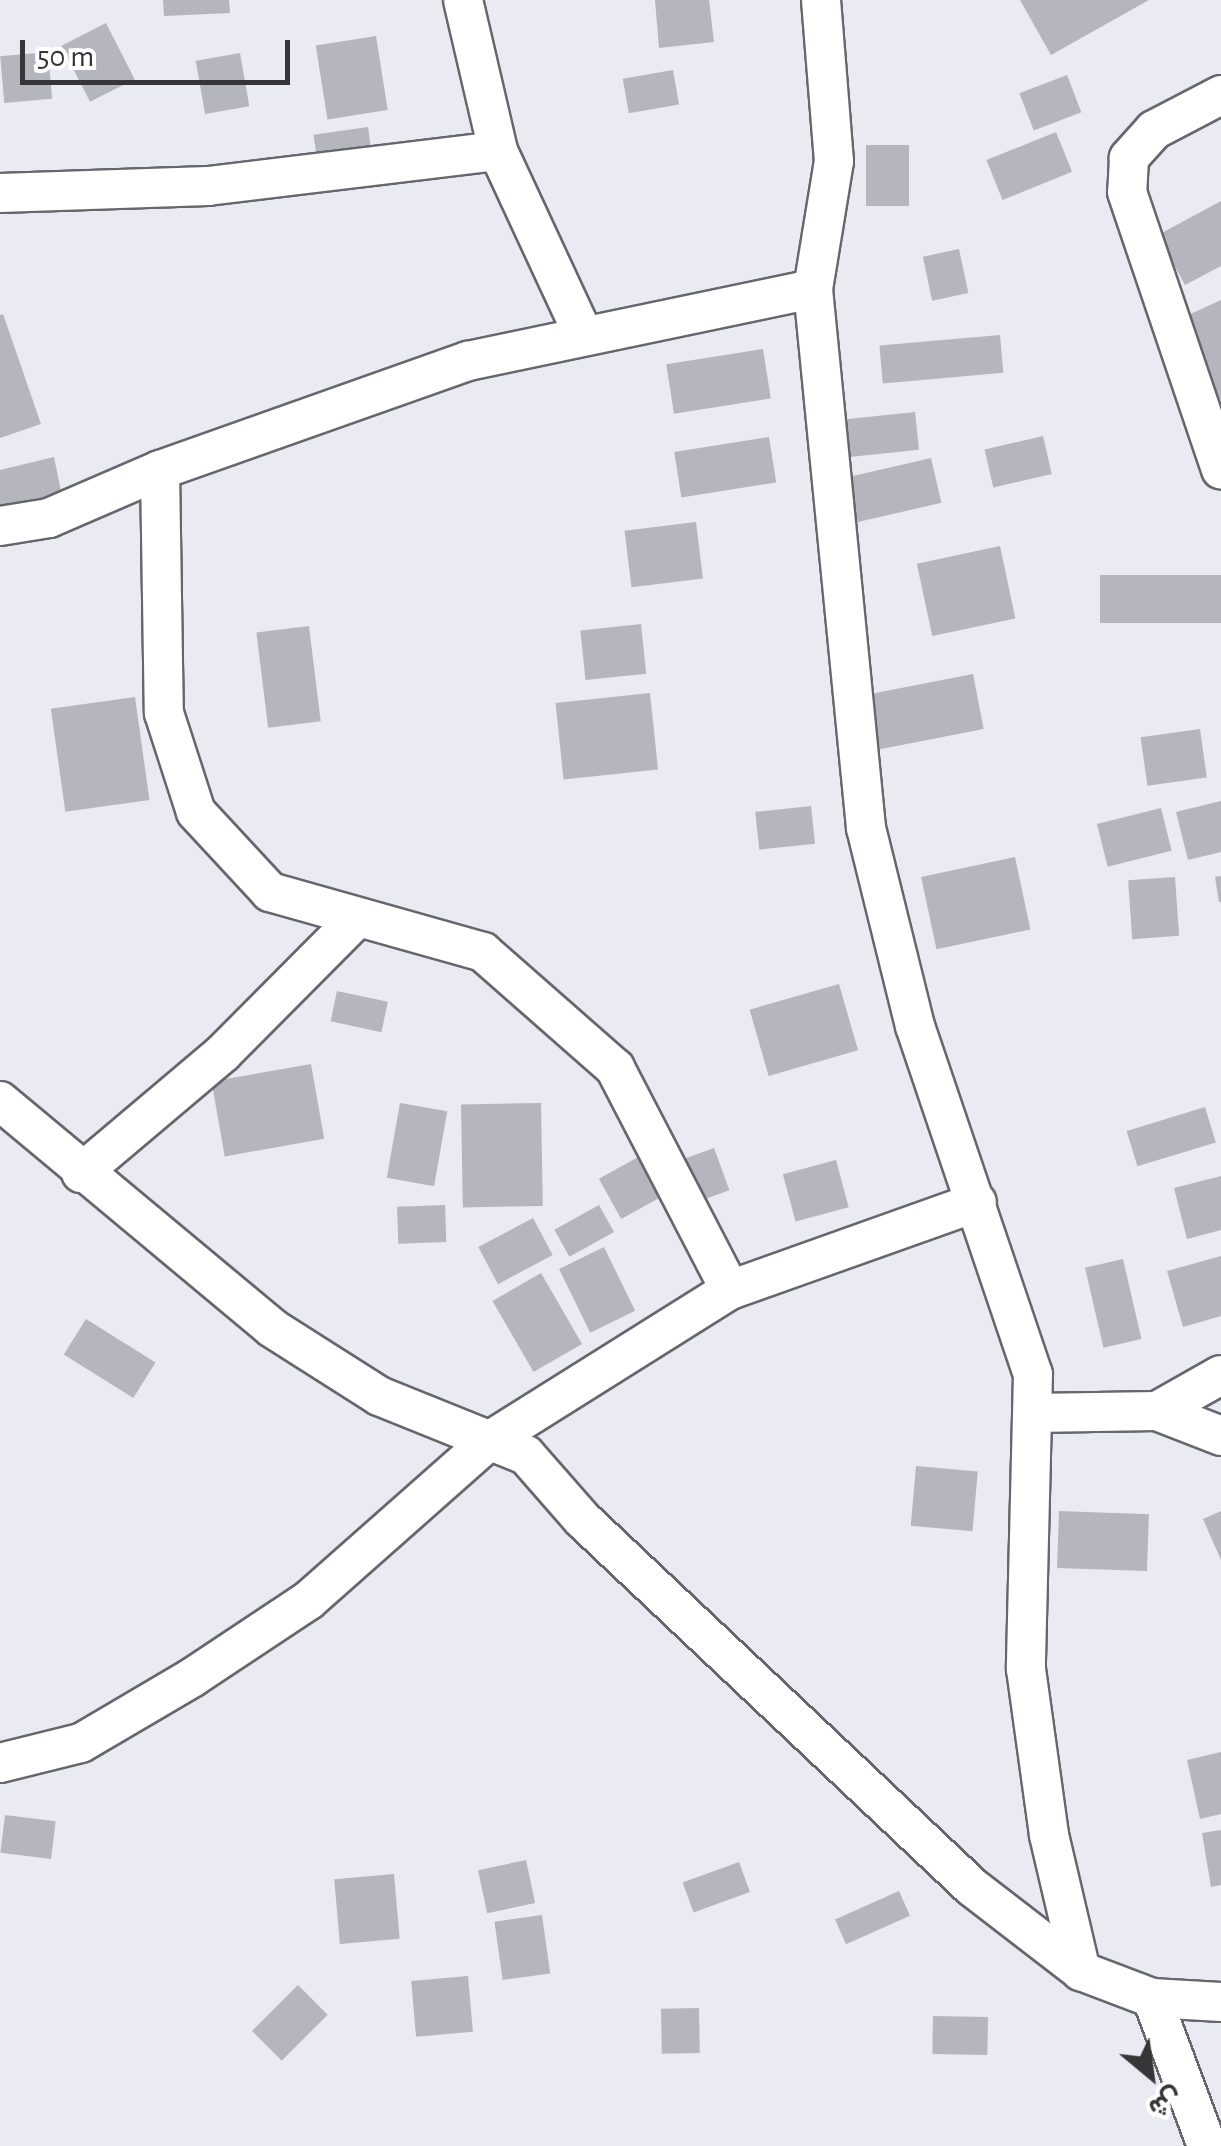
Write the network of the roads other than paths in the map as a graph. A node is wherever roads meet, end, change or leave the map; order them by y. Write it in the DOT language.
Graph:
graph roads {
  1 [pos="463,0"];
  2 [pos="821,0"];
  3 [pos="1221,96"];
  4 [pos="498,151"];
  5 [pos="0,193"];
  6 [pos="813,289"];
  7 [pos="582,334"];
  8 [pos="160,470"];
  9 [pos="1221,470"];
  10 [pos="0,526"];
  11 [pos="354,920"];
  12 [pos="0,1101"];
  13 [pos="81,1174"];
  14 [pos="977,1202"];
  15 [pos="730,1290"];
  16 [pos="1221,1376"];
  17 [pos="1157,1411"];
  18 [pos="1034,1414"];
  19 [pos="1221,1436"];
  20 [pos="488,1441"];
  21 [pos="0,1763"];
  22 [pos="1082,1972"];
  23 [pos="1152,1998"];
  24 [pos="1221,2002"];
  25 [pos="1207,2146"];
  1 -- 4 [label="street"];
  2 -- 6 [label="street"];
  3 -- 9 [label="street"];
  4 -- 5 [label="street"];
  4 -- 7 [label="street"];
  6 -- 7 [label="street"];
  6 -- 14 [label="street"];
  7 -- 8 [label="street"];
  8 -- 10 [label="street"];
  8 -- 11 [label="street"];
  11 -- 13 [label="street"];
  11 -- 15 [label="street"];
  12 -- 13 [label="street"];
  13 -- 20 [label="street"];
  14 -- 15 [label="street"];
  14 -- 18 [label="street"];
  15 -- 20 [label="street"];
  16 -- 17 [label="street"];
  17 -- 18 [label="street"];
  17 -- 19 [label="street"];
  18 -- 22 [label="street"];
  20 -- 21 [label="street"];
  20 -- 22 [label="street"];
  22 -- 23 [label="street"];
  23 -- 24 [label="street"];
  23 -- 25 [label="street"];
}
